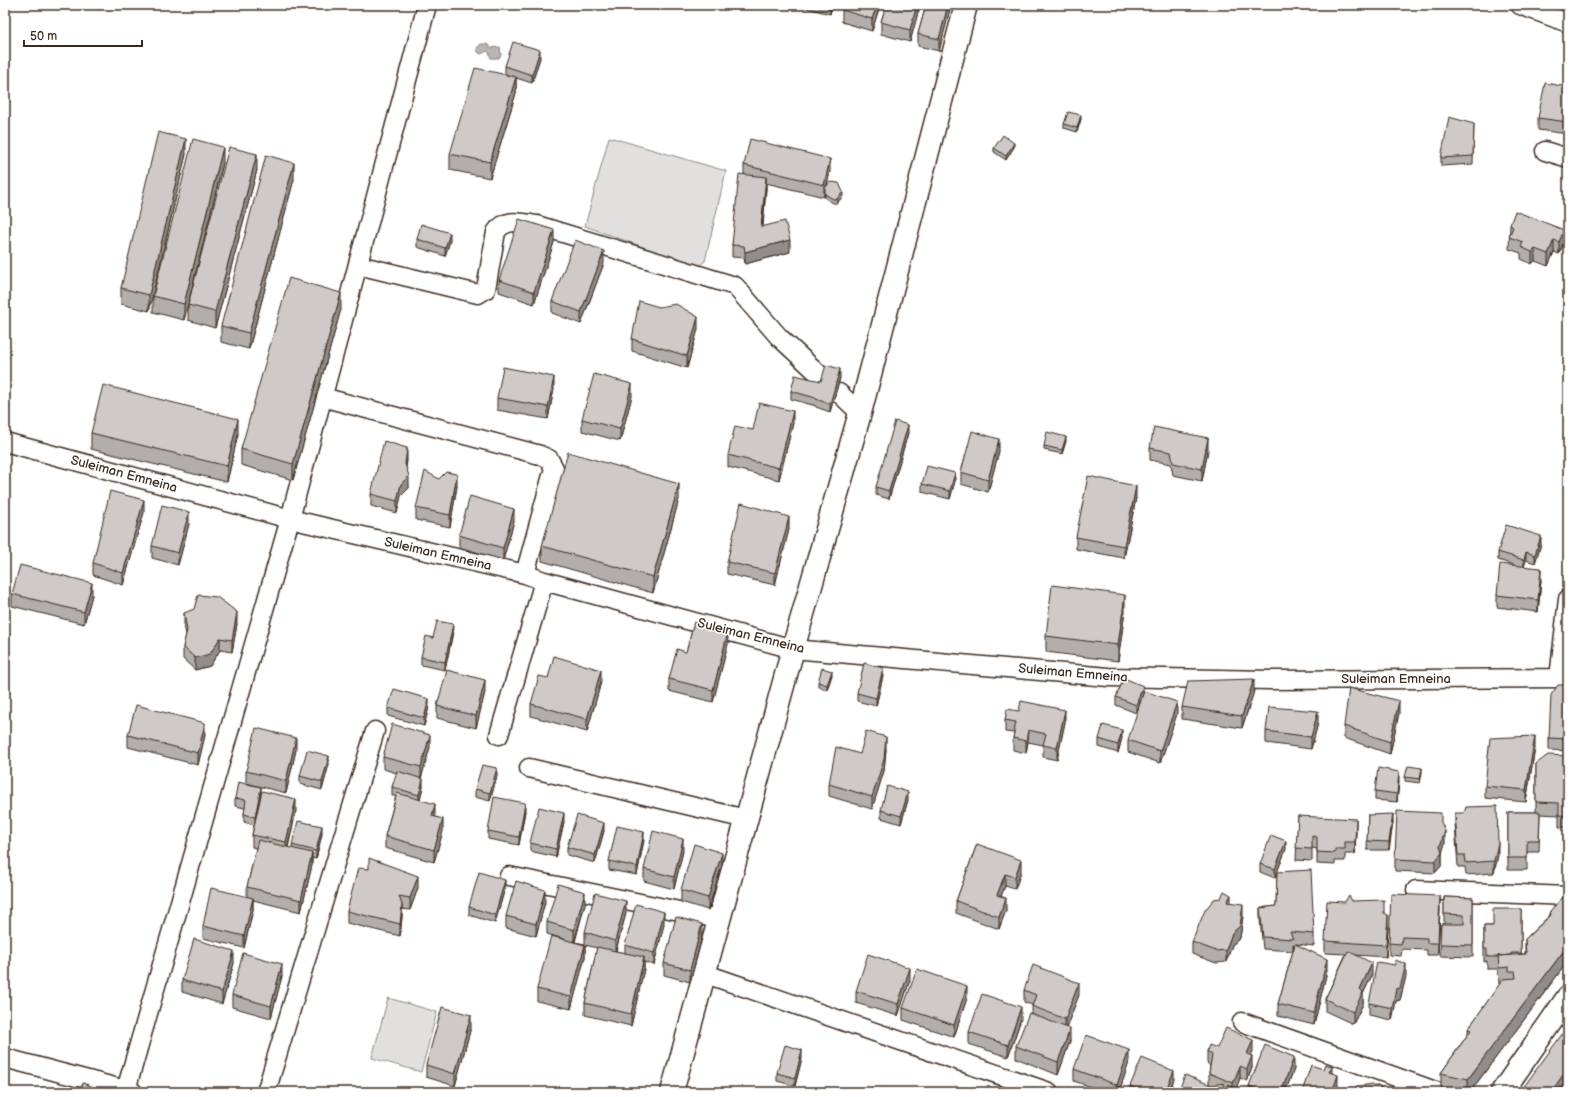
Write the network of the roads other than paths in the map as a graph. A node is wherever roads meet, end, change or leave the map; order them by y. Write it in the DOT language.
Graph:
graph roads {
  1 [pos="427,5"];
  2 [pos="966,5"];
  3 [pos="1520,5"];
  4 [pos="1568,24"];
  5 [pos="1545,151"];
  6 [pos="1568,158"];
  7 [pos="358,265"];
  8 [pos="820,375"];
  9 [pos="839,393"];
  10 [pos="322,397"];
  11 [pos="860,413"];
  12 [pos="5,442"];
  13 [pos="290,519"];
  14 [pos="525,574"];
  15 [pos="544,581"];
  16 [pos="1568,599"];
  17 [pos="792,649"];
  18 [pos="1563,678"];
  19 [pos="375,731"];
  20 [pos="499,734"];
  21 [pos="529,768"];
  22 [pos="746,819"];
  23 [pos="509,876"];
  24 [pos="1416,890"];
  25 [pos="1568,896"];
  26 [pos="718,919"];
  27 [pos="703,973"];
  28 [pos="1568,997"];
  29 [pos="1242,1022"];
  30 [pos="5,1058"];
  31 [pos="129,1091"];
  32 [pos="266,1092"];
  33 [pos="672,1092"];
  34 [pos="1049,1092"];
  35 [pos="1438,1092"];
  36 [pos="1502,1092"];
  1 -- 7 [label="street"];
  2 -- 11 [label="street"];
  3 -- 4 [label="street"];
  5 -- 6 [label="street"];
  7 -- 8 [label="street"];
  7 -- 10 [label="street"];
  9 -- 11 [label="street"];
  10 -- 13 [label="street"];
  10 -- 14 [label="street"];
  11 -- 17 [label="street"];
  12 -- 13 [label="street, Suleiman Emneina"];
  13 -- 14 [label="street, Suleiman Emneina"];
  13 -- 31 [label="street"];
  14 -- 15 [label="street, Suleiman Emneina"];
  15 -- 17 [label="street, Suleiman Emneina"];
  15 -- 20 [label="street"];
  16 -- 18 [label="street"];
  17 -- 18 [label="street, Suleiman Emneina"];
  17 -- 22 [label="street"];
  19 -- 32 [label="street"];
  21 -- 22 [label="street"];
  22 -- 26 [label="street"];
  23 -- 26 [label="street"];
  24 -- 25 [label="street"];
  26 -- 27 [label="street"];
  27 -- 33 [label="street"];
  27 -- 34 [label="street"];
  28 -- 36 [label="street"];
  29 -- 35 [label="street"];
  30 -- 31 [label="street"];
}
